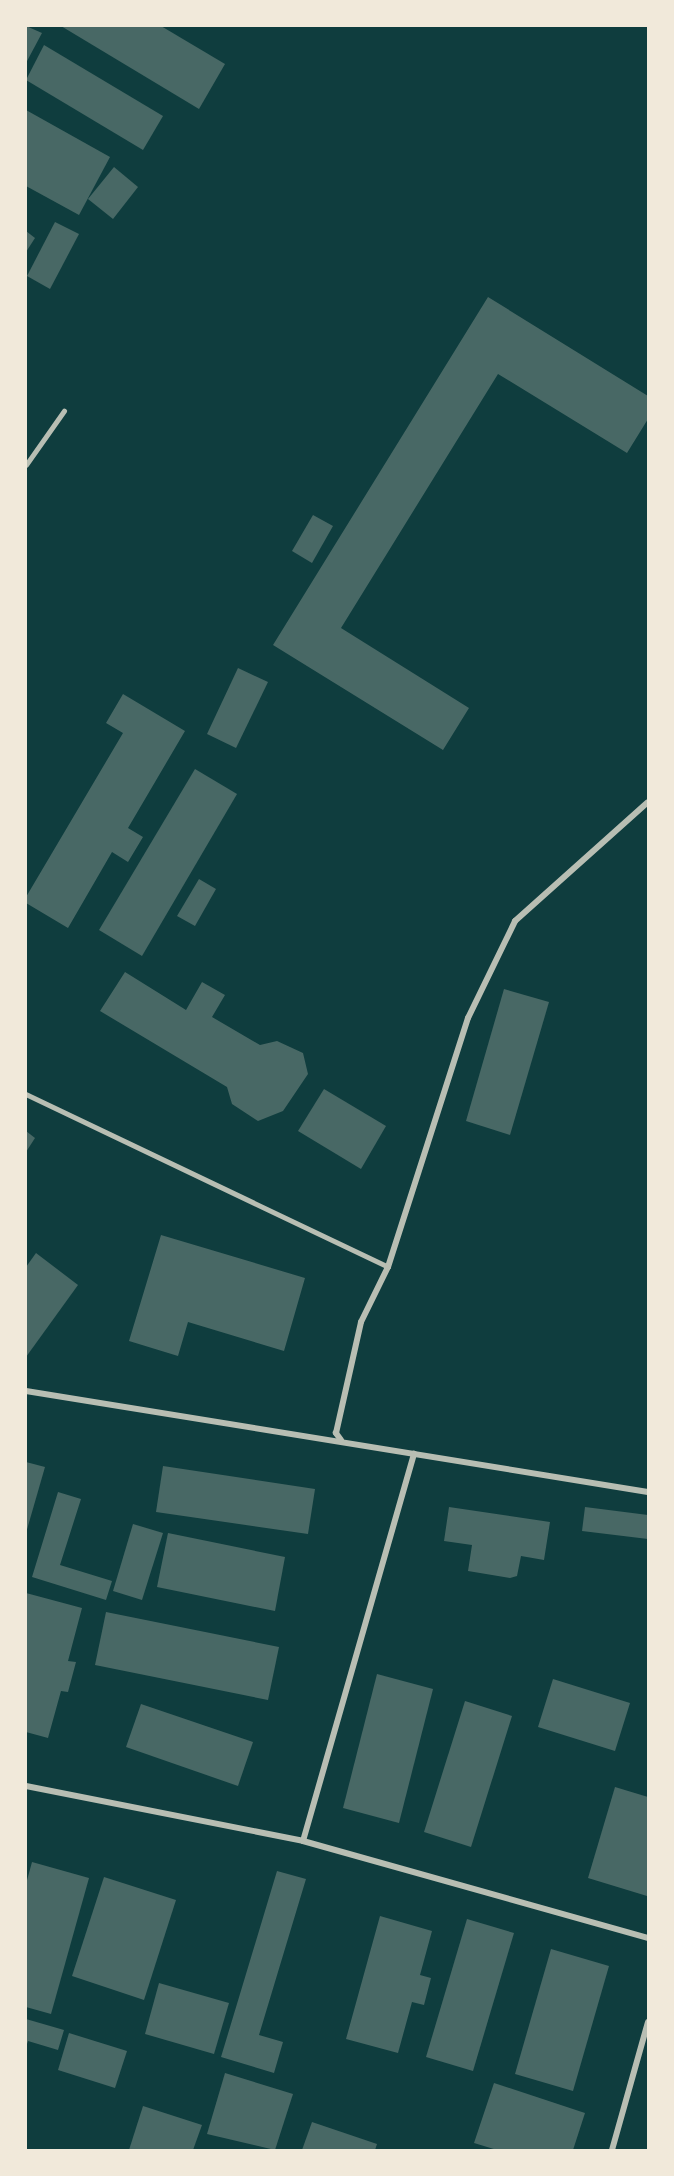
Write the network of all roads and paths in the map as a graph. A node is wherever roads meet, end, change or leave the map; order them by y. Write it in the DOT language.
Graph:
graph roads {
  1 [pos="64,411"];
  2 [pos="26,465"];
  3 [pos="648,802"];
  4 [pos="26,1094"];
  5 [pos="388,1267"];
  6 [pos="26,1391"];
  7 [pos="341,1440"];
  8 [pos="414,1455"];
  9 [pos="648,1492"];
  10 [pos="26,1786"];
  11 [pos="303,1841"];
  12 [pos="648,1938"];
  13 [pos="648,2022"];
  14 [pos="612,2151"];
  1 -- 2 [label="lane"];
  3 -- 5 [label="street"];
  4 -- 5 [label="lane"];
  5 -- 7 [label="street"];
  6 -- 7 [label="street"];
  7 -- 8 [label="street"];
  8 -- 9 [label="street"];
  8 -- 11 [label="street"];
  10 -- 11 [label="street"];
  11 -- 12 [label="street"];
  13 -- 14 [label="street"];
}
